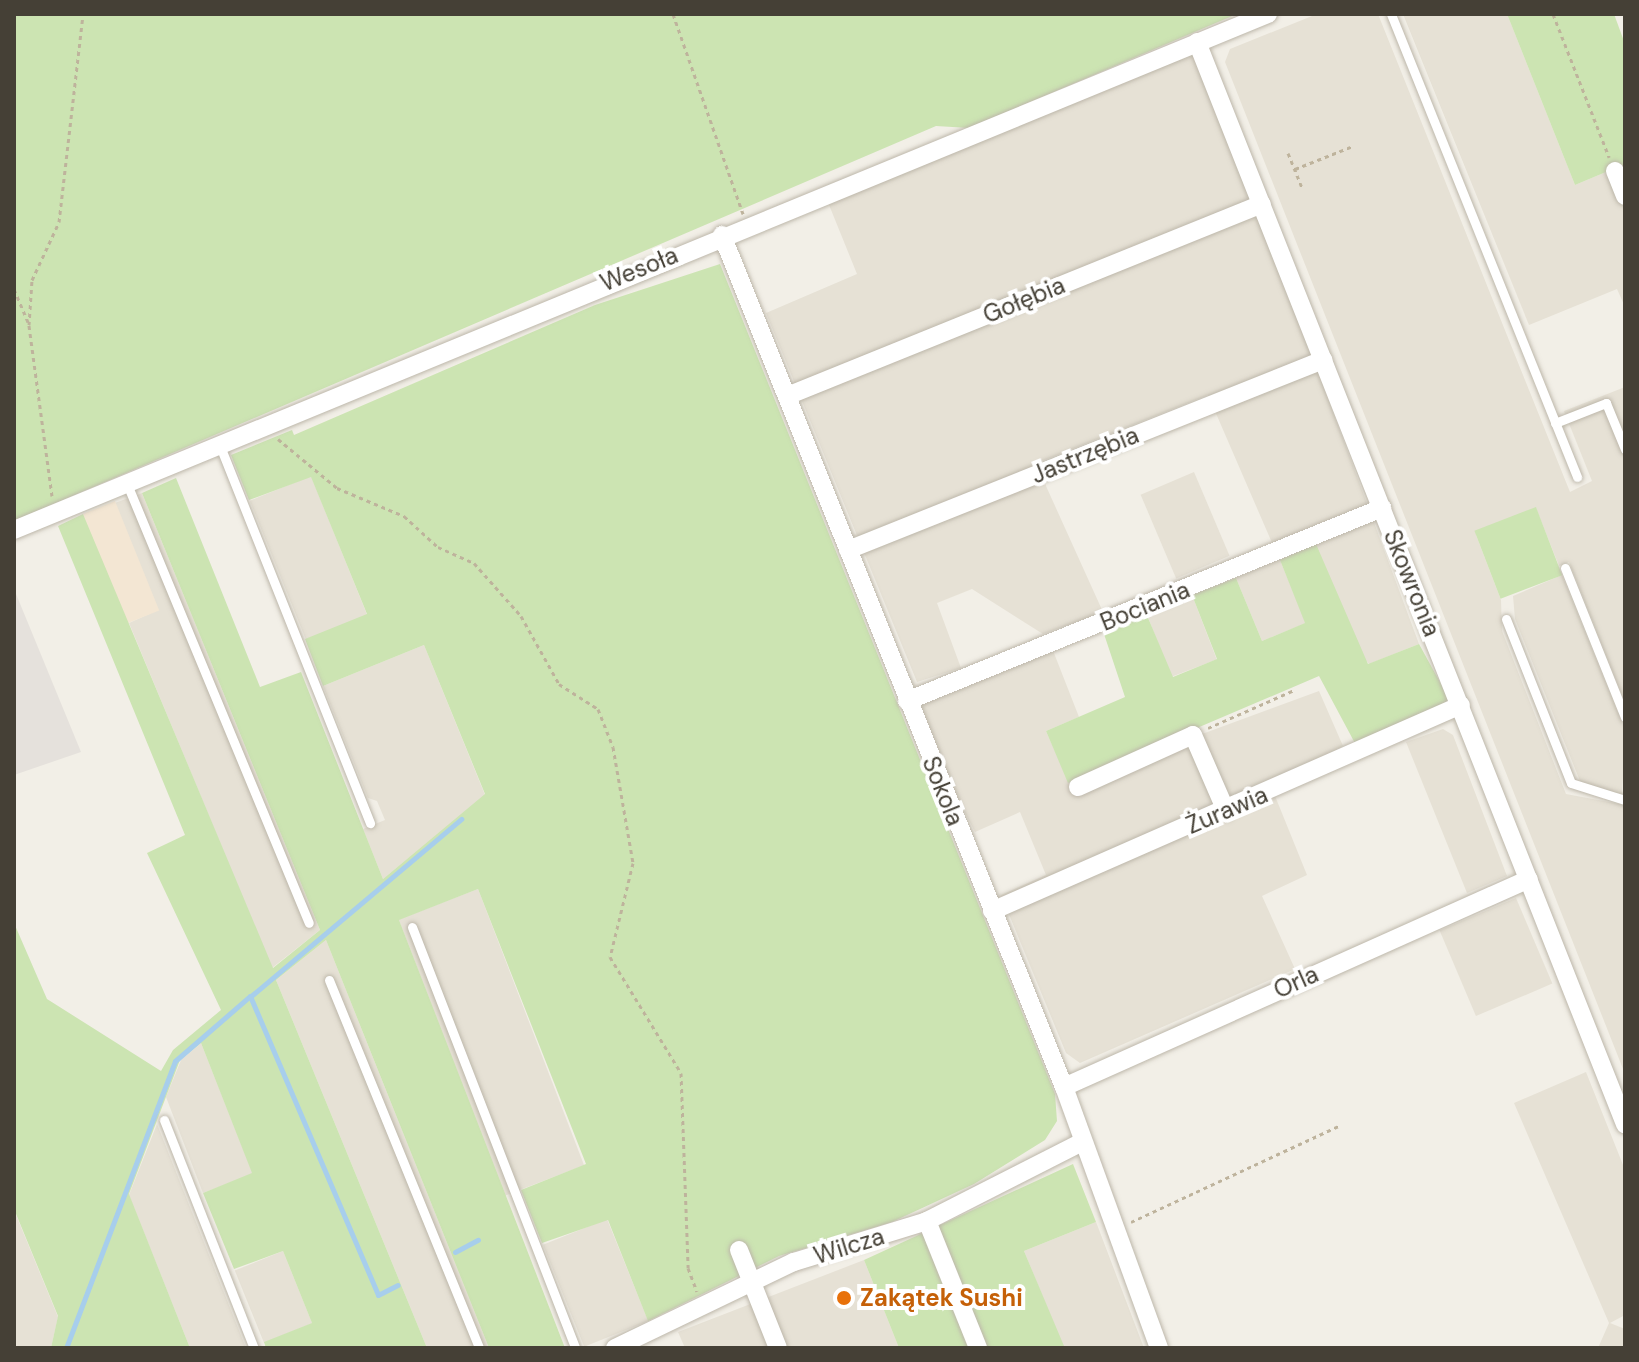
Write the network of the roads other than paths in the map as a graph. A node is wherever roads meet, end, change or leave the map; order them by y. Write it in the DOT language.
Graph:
graph roads {
  1 [pos="1268,14"];
  2 [pos="1391,14"];
  3 [pos="1197,42"];
  4 [pos="1615,171"];
  5 [pos="1625,196"];
  6 [pos="1262,204"];
  7 [pos="722,235"];
  8 [pos="1323,360"];
  9 [pos="787,396"];
  10 [pos="1555,423"];
  11 [pos="220,446"];
  12 [pos="1625,449"];
  13 [pos="1577,477"];
  14 [pos="127,484"];
  15 [pos="1382,508"];
  16 [pos="14,530"];
  17 [pos="848,550"];
  18 [pos="1565,568"];
  19 [pos="1506,619"];
  20 [pos="907,701"];
  21 [pos="1461,705"];
  22 [pos="1625,717"];
  23 [pos="1078,787"];
  24 [pos="1625,800"];
  25 [pos="1226,811"];
  26 [pos="370,823"];
  27 [pos="1529,879"];
  28 [pos="992,911"];
  29 [pos="309,923"];
  30 [pos="412,927"];
  31 [pos="329,980"];
  32 [pos="1064,1087"];
  33 [pos="164,1120"];
  34 [pos="1625,1124"];
  35 [pos="1082,1142"];
  36 [pos="927,1221"];
  37 [pos="739,1250"];
  38 [pos="752,1281"];
  39 [pos="254,1348"];
  40 [pos="479,1348"];
  41 [pos="575,1348"];
  42 [pos="615,1348"];
  43 [pos="778,1348"];
  44 [pos="978,1348"];
  45 [pos="1159,1348"];
  1 -- 3 [label="street, Wesoła"];
  2 -- 10 [label="lane"];
  3 -- 6 [label="street, Skowronia"];
  3 -- 7 [label="street, Wesoła"];
  4 -- 5 [label="street"];
  6 -- 8 [label="street, Skowronia"];
  6 -- 9 [label="street, Gołębia"];
  7 -- 9 [label="street, Sokola"];
  7 -- 11 [label="street, Wesoła"];
  8 -- 15 [label="street, Skowronia"];
  8 -- 17 [label="street, Jastrzębia"];
  9 -- 17 [label="street, Sokola"];
  10 -- 12 [label="lane"];
  10 -- 13 [label="lane"];
  11 -- 14 [label="street, Wesoła"];
  11 -- 26 [label="lane"];
  14 -- 16 [label="street, Wesoła"];
  14 -- 29 [label="lane"];
  15 -- 20 [label="street, Bociania"];
  15 -- 21 [label="street, Skowronia"];
  17 -- 20 [label="street, Sokola"];
  18 -- 22 [label="lane"];
  19 -- 24 [label="lane"];
  20 -- 28 [label="street, Sokola"];
  21 -- 25 [label="street, Żurawia"];
  21 -- 27 [label="street, Skowronia"];
  23 -- 25 [label="street"];
  25 -- 28 [label="street, Żurawia"];
  27 -- 32 [label="street, Orla"];
  27 -- 34 [label="street, Skowronia"];
  28 -- 32 [label="street, Sokola"];
  30 -- 41 [label="lane"];
  31 -- 40 [label="lane"];
  32 -- 35 [label="street, Sokola"];
  33 -- 39 [label="lane"];
  35 -- 36 [label="street, Wilcza"];
  35 -- 45 [label="street, Sokola"];
  36 -- 38 [label="street, Wilcza"];
  36 -- 44 [label="street"];
  37 -- 38 [label="street"];
  38 -- 42 [label="street, Wilcza"];
  38 -- 43 [label="street"];
}
